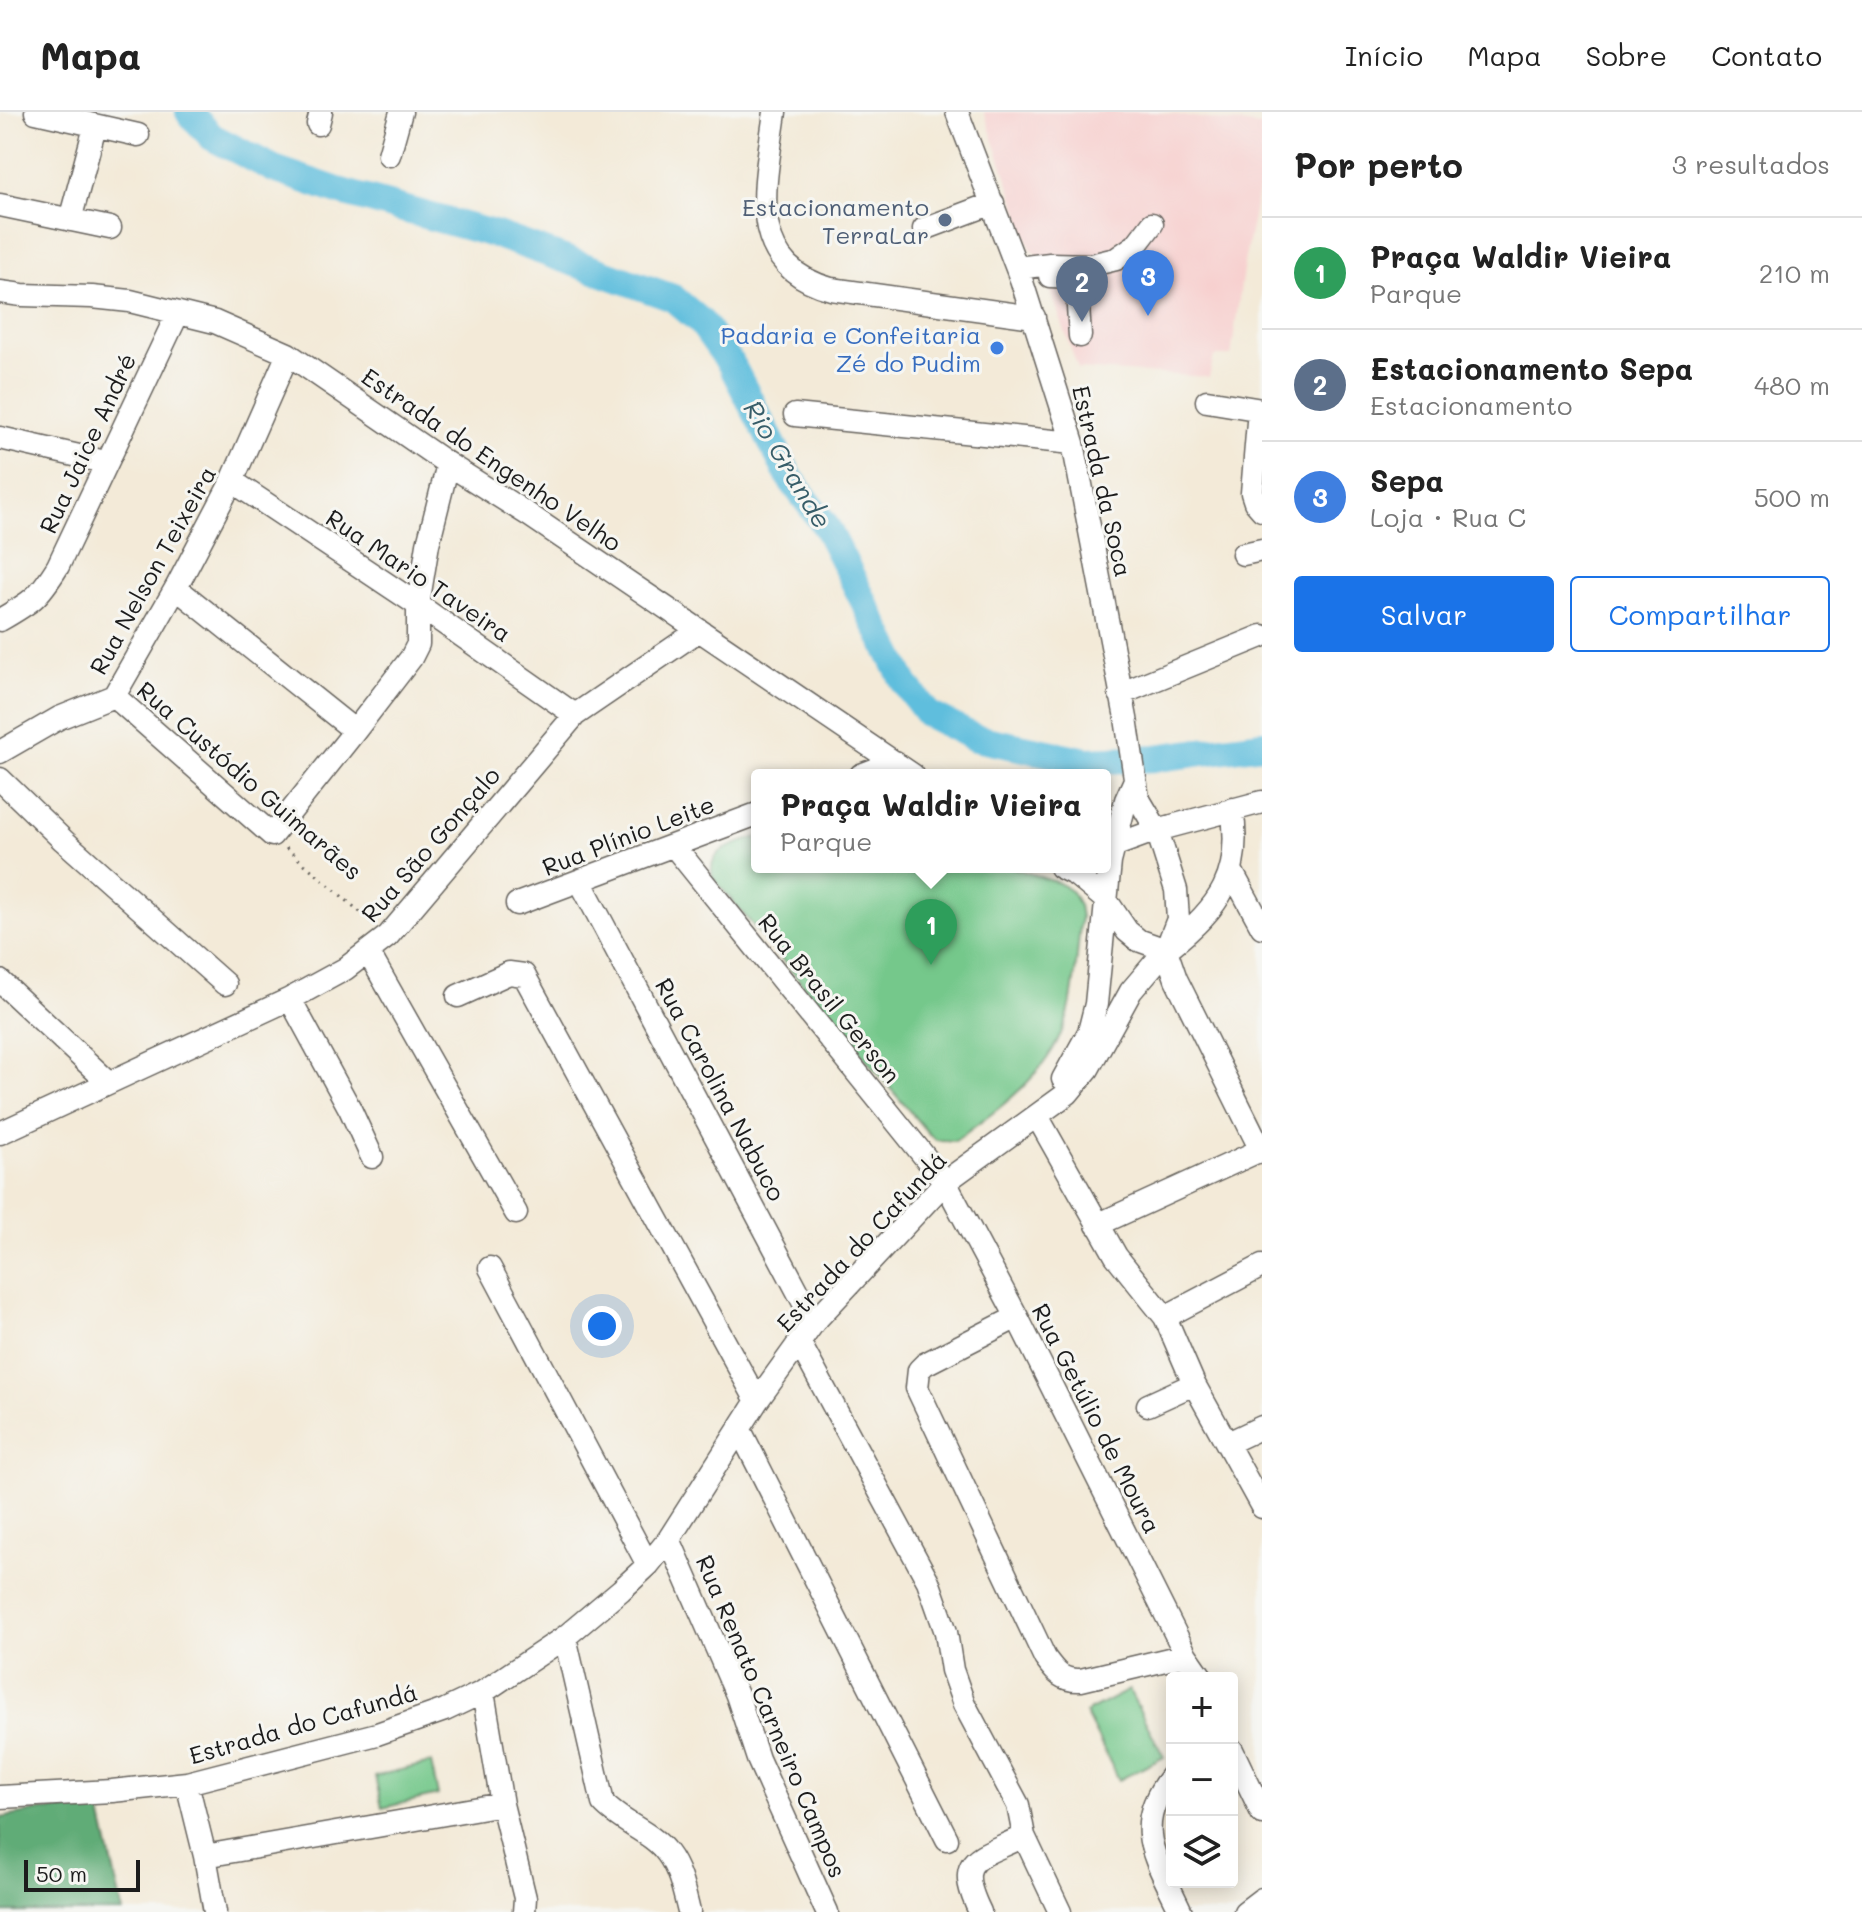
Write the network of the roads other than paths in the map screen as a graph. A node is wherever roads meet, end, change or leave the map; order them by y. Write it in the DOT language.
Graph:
graph roads {
  1 [pos="36,112"];
  2 [pos="401,112"];
  3 [pos="775,112"];
  4 [pos="957,112"];
  5 [pos="95,127"];
  6 [pos="138,135"];
  7 [pos="389,155"];
  8 [pos="993,203"];
  9 [pos="0,205"];
  10 [pos="70,220"];
  11 [pos="1152,224"];
  12 [pos="110,228"];
  13 [pos="924,229"];
  14 [pos="1084,271"];
  15 [pos="1019,273"];
  16 [pos="0,292"];
  17 [pos="178,313"];
  18 [pos="1034,317"];
  19 [pos="1080,336"];
  20 [pos="288,354"];
  21 [pos="1207,401"];
  22 [pos="1261,410"];
  23 [pos="795,415"];
  24 [pos="0,438"];
  25 [pos="1073,443"];
  26 [pos="105,462"];
  27 [pos="448,464"];
  28 [pos="232,481"];
  29 [pos="1262,510"];
  30 [pos="176,588"];
  31 [pos="418,605"];
  32 [pos="4,613"];
  33 [pos="698,631"];
  34 [pos="1262,636"];
  35 [pos="1120,694"];
  36 [pos="114,696"];
  37 [pos="575,715"];
  38 [pos="355,731"];
  39 [pos="0,752"];
  40 [pos="904,768"];
  41 [pos="0,779"];
  42 [pos="1131,782"];
  43 [pos="1262,802"];
  44 [pos="1111,809"];
  45 [pos="1232,809"];
  46 [pos="751,816"];
  47 [pos="1157,830"];
  48 [pos="674,846"];
  49 [pos="1111,846"];
  50 [pos="1072,873"];
  51 [pos="1109,873"];
  52 [pos="580,881"];
  53 [pos="1246,887"];
  54 [pos="1106,900"];
  55 [pos="517,904"];
  56 [pos="1262,927"];
  57 [pos="1166,950"];
  58 [pos="368,952"];
  59 [pos="0,981"];
  60 [pos="225,984"];
  61 [pos="458,996"];
  62 [pos="290,999"];
  63 [pos="108,1082"];
  64 [pos="1040,1113"];
  65 [pos="0,1133"];
  66 [pos="1262,1151"];
  67 [pos="372,1157"];
  68 [pos="945,1182"];
  69 [pos="516,1213"];
  70 [pos="1097,1225"];
  71 [pos="1262,1266"];
  72 [pos="490,1268"];
  73 [pos="1017,1317"];
  74 [pos="1165,1317"];
  75 [pos="814,1322"];
  76 [pos="799,1342"];
  77 [pos="1194,1384"];
  78 [pos="757,1401"];
  79 [pos="1148,1405"];
  80 [pos="1262,1427"];
  81 [pos="740,1430"];
  82 [pos="1228,1443"];
  83 [pos="1262,1507"];
  84 [pos="669,1539"];
  85 [pos="648,1565"];
  86 [pos="565,1637"];
  87 [pos="1186,1655"];
  88 [pos="1198,1672"];
  89 [pos="483,1692"];
  90 [pos="1238,1763"];
  91 [pos="1166,1782"];
  92 [pos="187,1783"];
  93 [pos="0,1797"];
  94 [pos="502,1804"];
  95 [pos="1262,1813"];
  96 [pos="1024,1836"];
  97 [pos="947,1839"];
  98 [pos="205,1856"];
  99 [pos="1262,1899"];
  100 [pos="215,1912"];
  101 [pos="524,1912"];
  102 [pos="689,1912"];
  103 [pos="827,1912"];
  104 [pos="980,1912"];
  105 [pos="1060,1912"];
  106 [pos="1181,1912"];
  107 [pos="1245,1912"];
  1 -- 5 [label="street"];
  2 -- 7 [label="street"];
  3 -- 18 [label="street"];
  4 -- 8 [label="street, Estrada da Soca"];
  5 -- 6 [label="street"];
  5 -- 10 [label="street"];
  8 -- 13 [label="street"];
  8 -- 15 [label="street, Estrada da Soca"];
  9 -- 10 [label="street"];
  10 -- 12 [label="street"];
  11 -- 14 [label="street"];
  14 -- 15 [label="street"];
  14 -- 19 [label="street"];
  15 -- 18 [label="street, Estrada da Soca"];
  16 -- 17 [label="street, Estrada do Engenho Velho"];
  17 -- 20 [label="street, Estrada do Engenho Velho"];
  17 -- 26 [label="street, Rua Jaice André"];
  18 -- 25 [label="street, Estrada da Soca"];
  20 -- 27 [label="street, Estrada do Engenho Velho"];
  20 -- 28 [label="street, Rua Nelson Teixeira"];
  21 -- 22 [label="street"];
  22 -- 29 [label="street"];
  23 -- 25 [label="street"];
  24 -- 26 [label="street"];
  25 -- 35 [label="street, Estrada da Soca"];
  26 -- 32 [label="street, Rua Jaice André"];
  27 -- 31 [label="street"];
  27 -- 33 [label="street, Estrada do Engenho Velho"];
  28 -- 30 [label="street, Rua Nelson Teixeira"];
  28 -- 31 [label="street, Rua Mario Taveira"];
  30 -- 36 [label="street, Rua Nelson Teixeira"];
  30 -- 38 [label="street"];
  31 -- 37 [label="street, Rua Mario Taveira"];
  31 -- 38 [label="street"];
  33 -- 37 [label="street, Rua São Gonçalo"];
  33 -- 40 [label="street, Estrada do Engenho Velho"];
  34 -- 35 [label="street"];
  35 -- 42 [label="street, Estrada da Soca"];
  36 -- 38 [label="street, Rua Custódio Guimarães"];
  36 -- 39 [label="street, Rua Nelson Teixeira"];
  37 -- 58 [label="street, Rua São Gonçalo"];
  41 -- 60 [label="street"];
  42 -- 44 [label="street"];
  42 -- 47 [label="street, Estrada da Soca"];
  42 -- 49 [label="street, Estrada da Soca"];
  43 -- 45 [label="street"];
  45 -- 47 [label="street"];
  45 -- 53 [label="street"];
  46 -- 48 [label="street, Rua Plínio Leite"];
  47 -- 49 [label="street"];
  47 -- 57 [label="street, Estrada do Cafundá"];
  48 -- 52 [label="street, Rua Plínio Leite"];
  48 -- 68 [label="street, Rua Brasil Gerson"];
  50 -- 54 [label="street"];
  51 -- 54 [label="street, Estrada do Cafundá"];
  52 -- 55 [label="street, Rua Plínio Leite"];
  52 -- 75 [label="street, Rua Carolina Nabuco"];
  53 -- 56 [label="street"];
  53 -- 57 [label="street"];
  54 -- 57 [label="street"];
  54 -- 64 [label="street, Estrada do Cafundá"];
  57 -- 64 [label="street, Estrada do Cafundá"];
  57 -- 66 [label="street"];
  58 -- 62 [label="street, Rua São Gonçalo"];
  58 -- 69 [label="street"];
  59 -- 63 [label="street"];
  61 -- 78 [label="street"];
  62 -- 63 [label="street, Rua São Gonçalo"];
  62 -- 67 [label="street"];
  63 -- 65 [label="street, Rua São Gonçalo"];
  64 -- 68 [label="street, Estrada do Cafundá"];
  64 -- 70 [label="street"];
  66 -- 70 [label="street"];
  68 -- 73 [label="street, Rua Getúlio de Moura"];
  68 -- 75 [label="street, Estrada do Cafundá"];
  70 -- 74 [label="street"];
  71 -- 74 [label="street"];
  72 -- 85 [label="street"];
  73 -- 87 [label="street, Rua Getúlio de Moura"];
  73 -- 87 [label="street"];
  74 -- 77 [label="street"];
  75 -- 76 [label="street, Estrada do Cafundá"];
  76 -- 78 [label="street, Estrada do Cafundá"];
  76 -- 96 [label="street"];
  77 -- 79 [label="street"];
  77 -- 82 [label="street"];
  78 -- 81 [label="street, Estrada do Cafundá"];
  80 -- 82 [label="street"];
  81 -- 84 [label="street, Estrada do Cafundá"];
  81 -- 97 [label="street"];
  82 -- 83 [label="street"];
  84 -- 85 [label="street, Estrada do Cafundá"];
  84 -- 103 [label="street, Rua Renato Carneiro Campos"];
  85 -- 86 [label="street, Estrada do Cafundá"];
  86 -- 89 [label="street, Estrada do Cafundá"];
  86 -- 102 [label="street"];
  87 -- 88 [label="street, Rua Getúlio de Moura"];
  89 -- 92 [label="street, Estrada do Cafundá"];
  89 -- 94 [label="street"];
  90 -- 95 [label="street"];
  91 -- 106 [label="street"];
  92 -- 93 [label="street, Estrada do Cafundá"];
  92 -- 98 [label="street"];
  94 -- 98 [label="street"];
  94 -- 101 [label="street"];
  96 -- 104 [label="street"];
  96 -- 105 [label="street"];
  98 -- 100 [label="street"];
  99 -- 107 [label="street"];
}
